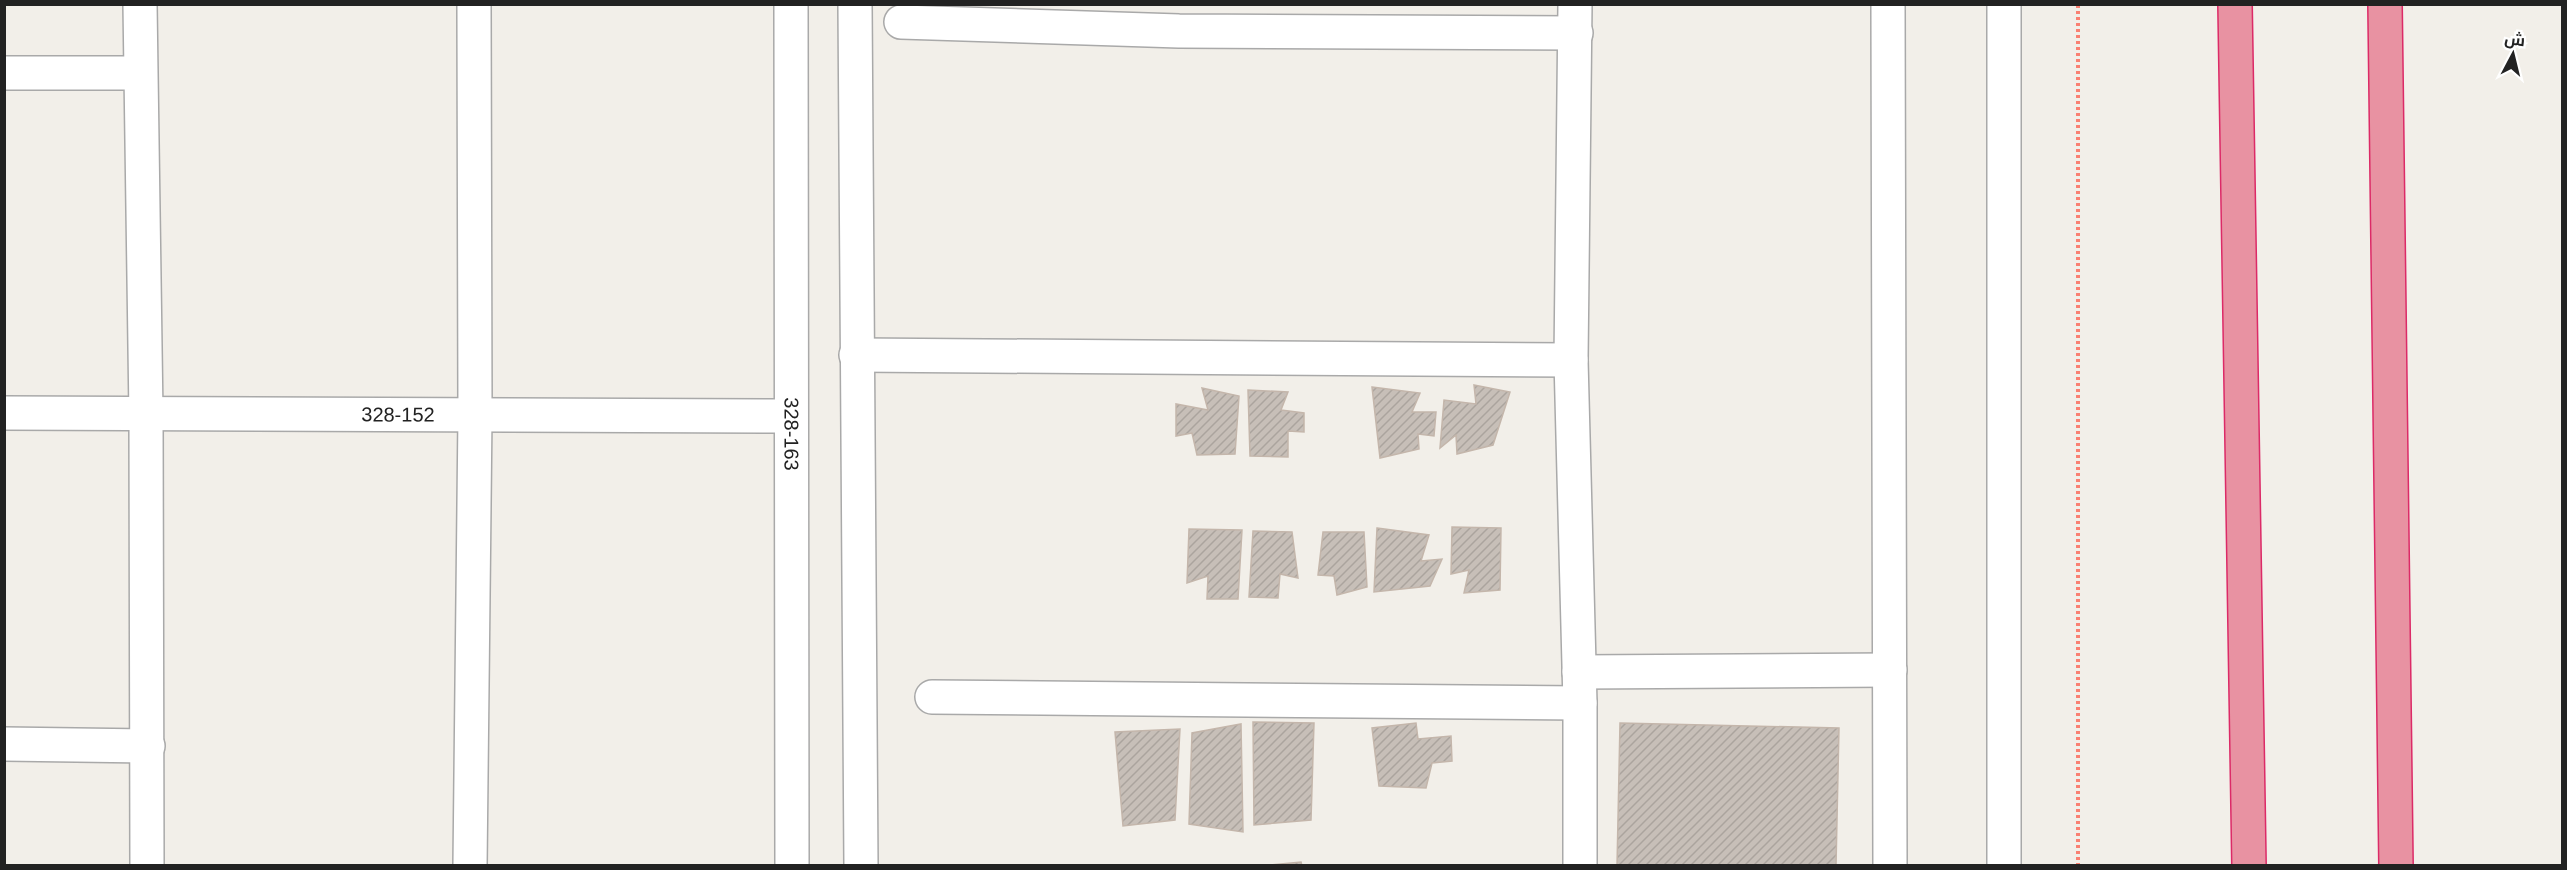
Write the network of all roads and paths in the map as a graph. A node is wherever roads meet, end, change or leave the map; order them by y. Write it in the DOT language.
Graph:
graph roads {
  1 [pos="140,4"];
  2 [pos="474,4"];
  3 [pos="791,4"];
  4 [pos="855,4"];
  5 [pos="1888,4"];
  6 [pos="2004,4"];
  7 [pos="2078,4"];
  8 [pos="2235,4"];
  9 [pos="2385,4"];
  10 [pos="1179,18"];
  11 [pos="1575,19"];
  12 [pos="901,22"];
  13 [pos="4,73"];
  14 [pos="139,73"];
  15 [pos="856,355"];
  16 [pos="1571,360"];
  17 [pos="4,413"];
  18 [pos="146,415"];
  19 [pos="475,415"];
  20 [pos="792,416"];
  21 [pos="1890,669"];
  22 [pos="1580,688"];
  23 [pos="932,698"];
  24 [pos="4,744"];
  25 [pos="148,746"];
  26 [pos="147,866"];
  27 [pos="470,866"];
  28 [pos="792,866"];
  29 [pos="861,866"];
  30 [pos="1580,866"];
  31 [pos="1890,866"];
  32 [pos="2004,866"];
  33 [pos="2078,866"];
  34 [pos="2248,866"];
  35 [pos="2396,866"];
  1 -- 14 [label="street"];
  2 -- 19 [label="street"];
  3 -- 20 [label="street, 328-163"];
  4 -- 15 [label="street"];
  5 -- 21 [label="street"];
  6 -- 32 [label="street"];
  7 -- 33 [label="path"];
  8 -- 34 [label="highway"];
  9 -- 35 [label="highway"];
  10 -- 11 [label="street"];
  10 -- 12 [label="street"];
  11 -- 16 [label="street"];
  13 -- 14 [label="street"];
  14 -- 18 [label="street"];
  15 -- 16 [label="street"];
  15 -- 29 [label="street"];
  16 -- 22 [label="street"];
  17 -- 18 [label="street, 328-152"];
  18 -- 19 [label="street, 328-152"];
  18 -- 25 [label="street"];
  19 -- 20 [label="street, 328-152"];
  19 -- 27 [label="street"];
  20 -- 28 [label="street, 328-163"];
  21 -- 22 [label="street"];
  21 -- 31 [label="street"];
  22 -- 23 [label="street"];
  22 -- 30 [label="street"];
  24 -- 25 [label="street"];
  25 -- 26 [label="street"];
}
